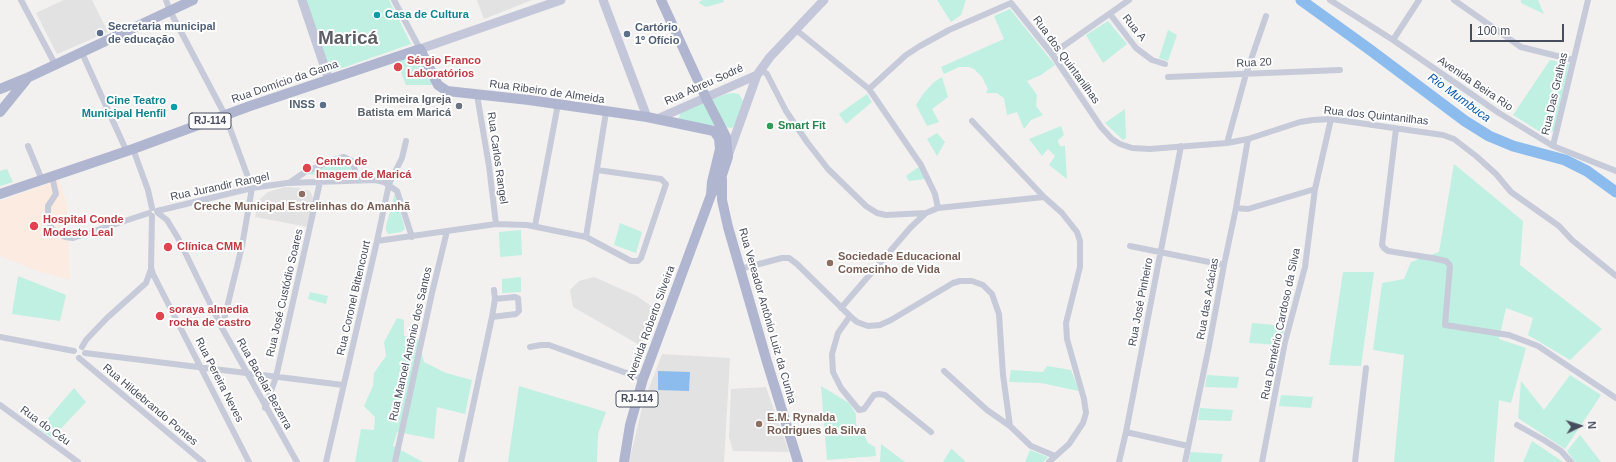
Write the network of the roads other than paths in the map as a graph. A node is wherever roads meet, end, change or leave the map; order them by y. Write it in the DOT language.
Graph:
graph roads {
  1 [pos="21,0"];
  2 [pos="166,0"];
  3 [pos="193,0"];
  4 [pos="302,0"];
  5 [pos="394,0"];
  6 [pos="561,0"];
  7 [pos="603,0"];
  8 [pos="661,0"];
  9 [pos="824,0"];
  10 [pos="1129,0"];
  11 [pos="1330,0"];
  12 [pos="1419,0"];
  13 [pos="1454,0"];
  14 [pos="1588,0"];
  15 [pos="1010,2"];
  16 [pos="170,11"];
  17 [pos="1110,14"];
  18 [pos="1266,16"];
  19 [pos="795,29"];
  20 [pos="1393,40"];
  21 [pos="420,49"];
  22 [pos="82,52"];
  23 [pos="1052,54"];
  24 [pos="1574,60"];
  25 [pos="55,64"];
  26 [pos="1165,64"];
  27 [pos="1340,70"];
  28 [pos="759,72"];
  29 [pos="1246,74"];
  30 [pos="1168,77"];
  31 [pos="27,78"];
  32 [pos="329,80"];
  33 [pos="0,89"];
  34 [pos="869,89"];
  35 [pos="477,95"];
  36 [pos="706,98"];
  37 [pos="558,104"];
  38 [pos="0,112"];
  39 [pos="606,112"];
  40 [pos="225,116"];
  41 [pos="652,118"];
  42 [pos="1331,119"];
  43 [pos="972,121"];
  44 [pos="1396,129"];
  45 [pos="1248,139"];
  46 [pos="406,141"];
  47 [pos="1227,143"];
  48 [pos="28,146"];
  49 [pos="1180,146"];
  50 [pos="1553,146"];
  51 [pos="130,150"];
  52 [pos="728,156"];
  53 [pos="597,170"];
  54 [pos="1616,171"];
  55 [pos="722,175"];
  56 [pos="52,176"];
  57 [pos="42,180"];
  58 [pos="358,180"];
  59 [pos="320,182"];
  60 [pos="287,184"];
  61 [pos="389,184"];
  62 [pos="252,188"];
  63 [pos="1315,189"];
  64 [pos="0,194"];
  65 [pos="711,195"];
  66 [pos="1044,197"];
  67 [pos="938,208"];
  68 [pos="1236,208"];
  69 [pos="154,212"];
  70 [pos="926,213"];
  71 [pos="902,215"];
  72 [pos="496,224"];
  73 [pos="535,226"];
  74 [pos="911,227"];
  75 [pos="447,231"];
  76 [pos="412,236"];
  77 [pos="586,237"];
  78 [pos="377,241"];
  79 [pos="1130,246"];
  80 [pos="1161,252"];
  81 [pos="1224,265"];
  82 [pos="151,268"];
  83 [pos="740,269"];
  84 [pos="1616,276"];
  85 [pos="146,283"];
  86 [pos="158,285"];
  87 [pos="494,290"];
  88 [pos="495,299"];
  89 [pos="842,308"];
  90 [pos="492,316"];
  91 [pos="850,316"];
  92 [pos="222,328"];
  93 [pos="0,337"];
  94 [pos="530,347"];
  95 [pos="83,355"];
  96 [pos="202,368"];
  97 [pos="1366,368"];
  98 [pos="944,371"];
  99 [pos="247,374"];
  100 [pos="276,377"];
  101 [pos="643,379"];
  102 [pos="343,385"];
  103 [pos="1616,398"];
  104 [pos="0,405"];
  105 [pos="265,408"];
  106 [pos="1517,425"];
  107 [pos="1010,426"];
  108 [pos="931,432"];
  109 [pos="1126,432"];
  110 [pos="1188,446"];
  111 [pos="1055,456"];
  112 [pos="78,462"];
  113 [pos="203,462"];
  114 [pos="249,462"];
  115 [pos="297,462"];
  116 [pos="326,462"];
  117 [pos="395,462"];
  118 [pos="461,462"];
  119 [pos="624,462"];
  120 [pos="798,462"];
  121 [pos="1049,462"];
  122 [pos="1119,462"];
  123 [pos="1185,462"];
  124 [pos="1262,462"];
  125 [pos="1354,462"];
  126 [pos="1571,462"];
  1 -- 25 [label="street"];
  2 -- 16 [label="street"];
  3 -- 16 [label="main road"];
  4 -- 32 [label="main road"];
  5 -- 21 [label="street"];
  6 -- 21 [label="main road, RJ-114"];
  7 -- 41 [label="main road"];
  8 -- 36 [label="main road"];
  9 -- 19 [label="main road, Rua Abreu Sodré"];
  10 -- 17 [label="street"];
  11 -- 20 [label="street, Avenida Beira Rio"];
  12 -- 20 [label="street"];
  13 -- 24 [label="street"];
  14 -- 24 [label="street, Rua Das Gralhas"];
  15 -- 23 [label="street, Rua dos Quintanilhas"];
  15 -- 34 [label="street, Rua dos Quintanilhas"];
  16 -- 22 [label="main road"];
  16 -- 40 [label="street"];
  17 -- 23 [label="street"];
  17 -- 26 [label="street, Rua A"];
  18 -- 29 [label="street"];
  19 -- 28 [label="main road, Rua Abreu Sodré"];
  19 -- 34 [label="street"];
  20 -- 50 [label="street, Avenida Beira Rio"];
  21 -- 32 [label="main road, Rua Domício da Gama / RJ-114"];
  21 -- 35 [label="main road, Rua Ribeiro de Almeida"];
  22 -- 25 [label="main road"];
  22 -- 51 [label="street, Rua Pereira Neves"];
  23 -- 49 [label="street, Rua dos Quintanilhas"];
  24 -- 50 [label="street, Rua Das Gralhas"];
  25 -- 31 [label="main road"];
  27 -- 29 [label="street, Rua 20"];
  28 -- 36 [label="main road, Rua Abreu Sodré"];
  28 -- 52 [label="main road, Avenida Roberto Silveira / RJ-114"];
  28 -- 71 [label="street"];
  29 -- 30 [label="street, Rua 20"];
  29 -- 47 [label="street"];
  31 -- 33 [label="main road"];
  31 -- 38 [label="main road"];
  32 -- 40 [label="main road, Rua Domício da Gama / RJ-114"];
  34 -- 67 [label="street"];
  35 -- 37 [label="main road, Rua Ribeiro de Almeida"];
  35 -- 72 [label="street, Rua Carlos Rangel"];
  36 -- 41 [label="main road, Rua Abreu Sodré"];
  36 -- 52 [label="main road"];
  37 -- 39 [label="main road, Rua Ribeiro de Almeida"];
  37 -- 73 [label="street"];
  39 -- 41 [label="main road, Rua Ribeiro de Almeida"];
  39 -- 53 [label="street"];
  40 -- 51 [label="main road, Rua Domício da Gama / RJ-114"];
  40 -- 62 [label="street"];
  41 -- 65 [label="main road, Avenida Roberto Silveira / RJ-114"];
  42 -- 44 [label="street, Rua dos Quintanilhas"];
  42 -- 45 [label="street, Rua dos Quintanilhas"];
  42 -- 63 [label="street, Rua Demétrio Cardoso da Silva"];
  43 -- 66 [label="street"];
  44 -- 84 [label="street, Rua dos Quintanilhas"];
  44 -- 103 [label="street"];
  45 -- 47 [label="street, Rua dos Quintanilhas"];
  45 -- 68 [label="street, Rua das Acácias"];
  46 -- 61 [label="street, Rua Coronel Bittencourt"];
  47 -- 49 [label="street, Rua dos Quintanilhas"];
  48 -- 57 [label="street"];
  49 -- 80 [label="street, Rua José Pinheiro"];
  50 -- 54 [label="street, Avenida Beira Rio"];
  51 -- 56 [label="main road, Rua Domício da Gama / RJ-114"];
  51 -- 69 [label="street, Rua Pereira Neves"];
  52 -- 55 [label="main road, Avenida Roberto Silveira / RJ-114"];
  53 -- 77 [label="street"];
  53 -- 77 [label="street"];
  55 -- 65 [label="main road, Avenida Roberto Silveira / RJ-114"];
  55 -- 83 [label="main road, Rua Vereador Antônio Luiz da Cunha"];
  56 -- 57 [label="main road, Rua Domício da Gama / RJ-114"];
  56 -- 69 [label="street, Rua Jurandir Rangel"];
  57 -- 64 [label="main road, Rua Domício da Gama / RJ-114"];
  58 -- 59 [label="street, Rua Jurandir Rangel"];
  58 -- 60 [label="street, Rua Jurandir Rangel"];
  58 -- 61 [label="street, Rua Jurandir Rangel"];
  59 -- 60 [label="street, Rua Jurandir Rangel"];
  59 -- 100 [label="street, Rua José Custódio Soares"];
  60 -- 62 [label="street, Rua Jurandir Rangel"];
  61 -- 76 [label="street"];
  61 -- 78 [label="street, Rua Coronel Bittencourt"];
  62 -- 69 [label="street, Rua Jurandir Rangel"];
  62 -- 92 [label="street"];
  63 -- 68 [label="street"];
  63 -- 124 [label="street, Rua Demétrio Cardoso da Silva"];
  65 -- 101 [label="main road, Avenida Roberto Silveira / RJ-114"];
  66 -- 67 [label="street"];
  66 -- 111 [label="street"];
  67 -- 70 [label="street"];
  68 -- 81 [label="street, Rua das Acácias"];
  69 -- 82 [label="street, Rua Pereira Neves"];
  69 -- 92 [label="street, Rua Bacelar Bezerra"];
  70 -- 71 [label="street"];
  70 -- 74 [label="street"];
  71 -- 74 [label="street"];
  72 -- 73 [label="street"];
  72 -- 75 [label="street"];
  73 -- 77 [label="street"];
  74 -- 89 [label="street"];
  75 -- 76 [label="street"];
  75 -- 117 [label="street, Rua Manoel Antônio dos Santos"];
  76 -- 78 [label="street"];
  78 -- 102 [label="street, Rua Coronel Bittencourt"];
  79 -- 80 [label="street"];
  80 -- 81 [label="street"];
  80 -- 109 [label="street, Rua José Pinheiro"];
  81 -- 110 [label="street, Rua das Acácias"];
  82 -- 85 [label="street"];
  82 -- 86 [label="street, Rua Pereira Neves"];
  83 -- 89 [label="street"];
  83 -- 120 [label="main road, Rua Vereador Antônio Luiz da Cunha"];
  85 -- 86 [label="street"];
  85 -- 95 [label="street"];
  86 -- 96 [label="street, Rua Pereira Neves"];
  87 -- 88 [label="street"];
  88 -- 90 [label="street"];
  88 -- 90 [label="street"];
  89 -- 91 [label="street"];
  90 -- 118 [label="street"];
  91 -- 107 [label="street"];
  91 -- 108 [label="street"];
  92 -- 99 [label="street, Rua Bacelar Bezerra"];
  93 -- 95 [label="street"];
  94 -- 101 [label="street"];
  95 -- 96 [label="street"];
  95 -- 113 [label="street, Rua Hildebrando Pontes"];
  96 -- 99 [label="street"];
  96 -- 114 [label="street, Rua Pereira Neves"];
  97 -- 125 [label="street"];
  98 -- 107 [label="street"];
  99 -- 100 [label="street"];
  99 -- 105 [label="street, Rua Bacelar Bezerra"];
  100 -- 102 [label="street"];
  100 -- 105 [label="street, Rua José Custódio Soares"];
  101 -- 119 [label="main road, Avenida Roberto Silveira / RJ-114"];
  102 -- 116 [label="street, Rua Coronel Bittencourt"];
  104 -- 112 [label="street, Rua do Céu"];
  105 -- 115 [label="street, Rua Bacelar Bezerra"];
  106 -- 126 [label="street"];
  107 -- 111 [label="street"];
  109 -- 110 [label="street"];
  109 -- 122 [label="street, Rua José Pinheiro"];
  110 -- 123 [label="street, Rua das Acácias"];
  111 -- 121 [label="street"];
}
